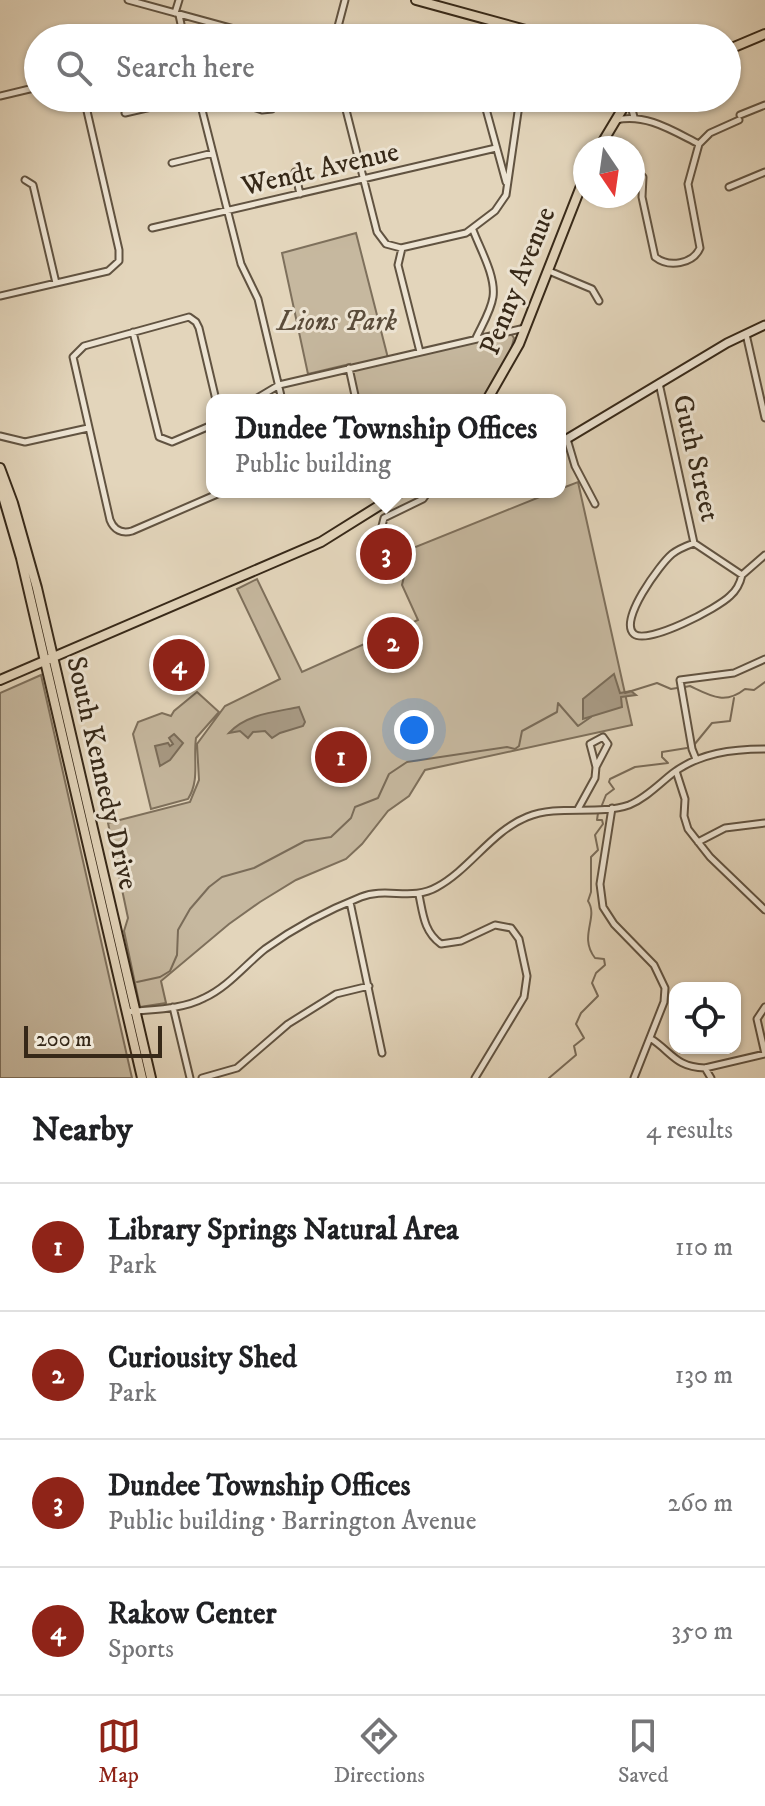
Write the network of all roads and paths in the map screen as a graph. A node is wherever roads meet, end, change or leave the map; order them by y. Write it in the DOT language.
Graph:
graph roads {
  1 [pos="128,0"];
  2 [pos="179,0"];
  3 [pos="345,0"];
  4 [pos="416,0"];
  5 [pos="177,13"];
  6 [pos="180,24"];
  7 [pos="217,24"];
  8 [pos="339,24"];
  9 [pos="504,24"];
  10 [pos="765,34"];
  11 [pos="741,44"];
  12 [pos="24,90"];
  13 [pos="0,96"];
  14 [pos="765,105"];
  15 [pos="87,112"];
  16 [pos="129,112"];
  17 [pos="203,112"];
  18 [pos="346,112"];
  19 [pos="487,112"];
  20 [pos="518,112"];
  21 [pos="621,112"];
  22 [pos="633,112"];
  23 [pos="125,113"];
  24 [pos="634,117"];
  25 [pos="616,120"];
  26 [pos="606,136"];
  27 [pos="699,144"];
  28 [pos="496,148"];
  29 [pos="213,153"];
  30 [pos="172,163"];
  31 [pos="295,172"];
  32 [pos="765,172"];
  33 [pos="363,179"];
  34 [pos="25,180"];
  35 [pos="507,186"];
  36 [pos="729,187"];
  37 [pos="300,194"];
  38 [pos="573,207"];
  39 [pos="644,208"];
  40 [pos="227,211"];
  41 [pos="152,228"];
  42 [pos="473,230"];
  43 [pos="402,248"];
  44 [pos="548,271"];
  45 [pos="56,283"];
  46 [pos="0,296"];
  47 [pos="599,301"];
  48 [pos="765,325"];
  49 [pos="526,328"];
  50 [pos="133,332"];
  51 [pos="745,333"];
  52 [pos="475,339"];
  53 [pos="420,352"];
  54 [pos="349,368"];
  55 [pos="658,382"];
  56 [pos="279,385"];
  57 [pos="215,394"];
  58 [pos="264,394"];
  59 [pos="281,394"];
  60 [pos="355,394"];
  61 [pos="491,394"];
  62 [pos="765,418"];
  63 [pos="88,428"];
  64 [pos="206,428"];
  65 [pos="0,436"];
  66 [pos="566,439"];
  67 [pos="566,447"];
  68 [pos="0,468"];
  69 [pos="208,498"];
  70 [pos="379,498"];
  71 [pos="392,498"];
  72 [pos="424,498"];
  73 [pos="595,504"];
  74 [pos="381,506"];
  75 [pos="382,526"];
  76 [pos="694,543"];
  77 [pos="765,555"];
  78 [pos="742,575"];
  79 [pos="49,659"];
  80 [pos="765,659"];
  81 [pos="0,680"];
  82 [pos="765,749"];
  83 [pos="696,759"];
  84 [pos="596,767"];
  85 [pos="676,771"];
  86 [pos="612,808"];
  87 [pos="577,810"];
  88 [pos="765,823"];
  89 [pos="698,842"];
  90 [pos="419,895"];
  91 [pos="350,902"];
  92 [pos="765,910"];
  93 [pos="369,986"];
  94 [pos="173,1007"];
  95 [pos="765,1007"];
  96 [pos="131,1011"];
  97 [pos="650,1038"];
  98 [pos="382,1053"];
  99 [pos="765,1054"];
  100 [pos="705,1068"];
  101 [pos="142,1078"];
  102 [pos="151,1078"];
  103 [pos="190,1078"];
  104 [pos="202,1078"];
  105 [pos="475,1078"];
  106 [pos="634,1078"];
  107 [pos="711,1078"];
  1 -- 5 [label="street"];
  2 -- 5 [label="street"];
  3 -- 8 [label="street"];
  4 -- 9 [label="main road"];
  5 -- 6 [label="street"];
  5 -- 7 [label="street"];
  10 -- 11 [label="main road"];
  12 -- 13 [label="street"];
  14 -- 27 [label="street"];
  15 -- 45 [label="street"];
  16 -- 23 [label="street"];
  17 -- 29 [label="street"];
  18 -- 33 [label="street"];
  19 -- 28 [label="street"];
  20 -- 35 [label="street"];
  21 -- 25 [label="main road"];
  22 -- 24 [label="street"];
  24 -- 25 [label="street"];
  24 -- 27 [label="street"];
  25 -- 26 [label="main road"];
  27 -- 39 [label="street"];
  28 -- 33 [label="street, Wendt Avenue"];
  28 -- 35 [label="street"];
  29 -- 30 [label="street"];
  29 -- 40 [label="street"];
  31 -- 37 [label="street"];
  32 -- 36 [label="street"];
  33 -- 37 [label="street, Wendt Avenue"];
  33 -- 43 [label="street"];
  34 -- 45 [label="street"];
  35 -- 42 [label="street"];
  37 -- 40 [label="street, Wendt Avenue"];
  38 -- 44 [label="main road, Penny Avenue"];
  40 -- 41 [label="street, Wendt Avenue"];
  40 -- 56 [label="street"];
  42 -- 43 [label="street"];
  42 -- 52 [label="street"];
  43 -- 53 [label="street"];
  44 -- 47 [label="street"];
  44 -- 49 [label="main road, Penny Avenue"];
  45 -- 46 [label="street"];
  48 -- 51 [label="street"];
  49 -- 52 [label="street"];
  49 -- 61 [label="main road, Penny Avenue"];
  50 -- 57 [label="street"];
  50 -- 63 [label="street"];
  50 -- 64 [label="street"];
  51 -- 55 [label="street"];
  51 -- 62 [label="street"];
  52 -- 53 [label="street"];
  53 -- 54 [label="street"];
  54 -- 56 [label="street"];
  54 -- 60 [label="street"];
  55 -- 66 [label="street"];
  55 -- 76 [label="street, Guth Street"];
  56 -- 58 [label="street"];
  56 -- 59 [label="street"];
  63 -- 65 [label="street"];
  63 -- 69 [label="street"];
  67 -- 73 [label="street"];
  68 -- 79 [label="main road, South Kennedy Drive"];
  70 -- 74 [label="street"];
  71 -- 74 [label="main road"];
  72 -- 75 [label="street"];
  74 -- 79 [label="main road"];
  76 -- 78 [label="street"];
  76 -- 78 [label="street"];
  77 -- 78 [label="street"];
  79 -- 81 [label="main road"];
  79 -- 96 [label="main road, South Kennedy Drive"];
  80 -- 83 [label="street"];
  82 -- 83 [label="street"];
  83 -- 85 [label="street"];
  84 -- 84 [label="street"];
  84 -- 87 [label="street"];
  85 -- 86 [label="street"];
  85 -- 89 [label="street"];
  86 -- 87 [label="street"];
  86 -- 97 [label="street"];
  87 -- 90 [label="street"];
  88 -- 89 [label="street"];
  89 -- 92 [label="street"];
  90 -- 91 [label="street"];
  90 -- 105 [label="street"];
  91 -- 93 [label="street"];
  91 -- 94 [label="street"];
  93 -- 98 [label="street"];
  93 -- 104 [label="street"];
  94 -- 96 [label="street"];
  94 -- 103 [label="street"];
  95 -- 99 [label="street"];
  96 -- 101 [label="main road, South Kennedy Drive"];
  96 -- 102 [label="main road, South Kennedy Drive"];
  97 -- 100 [label="street"];
  97 -- 106 [label="street"];
  99 -- 100 [label="street"];
  100 -- 107 [label="street"];
}
